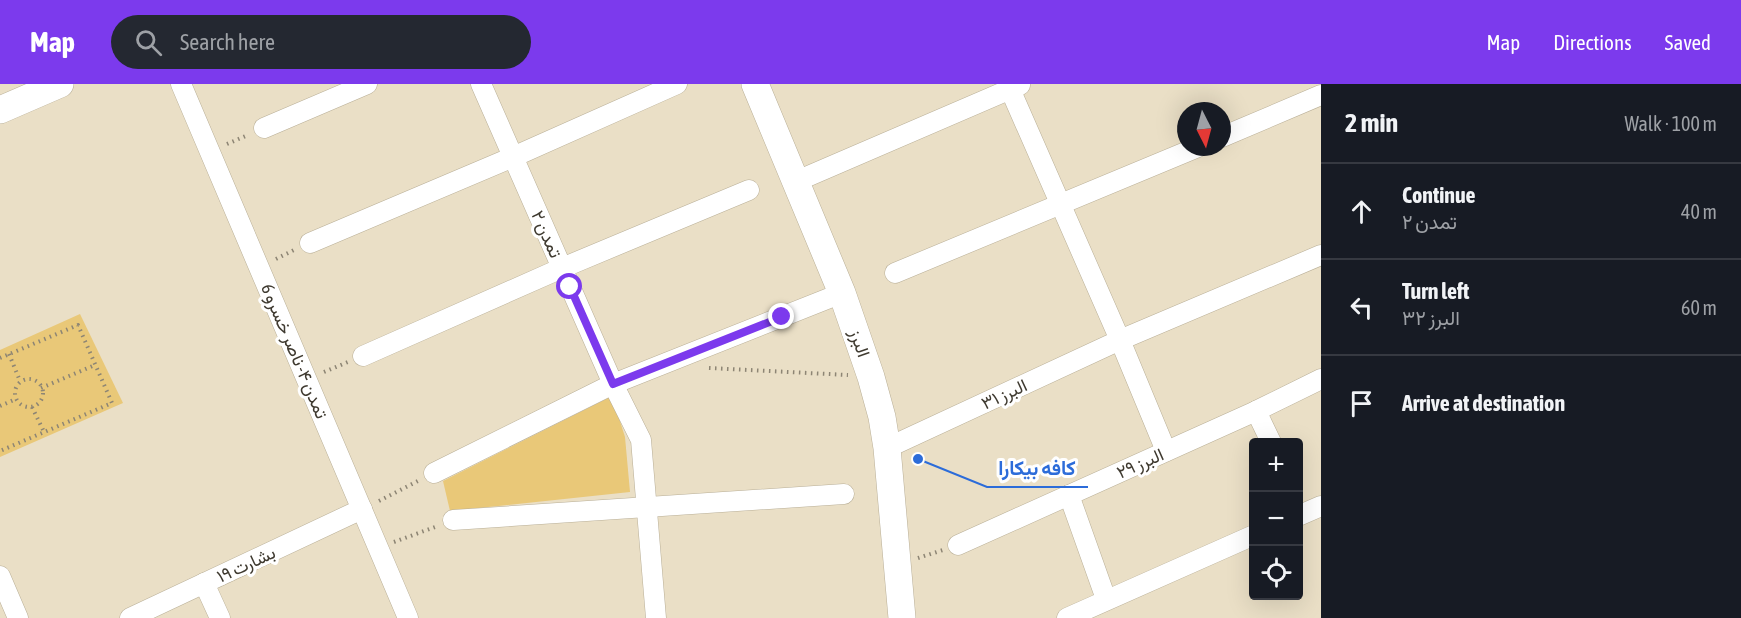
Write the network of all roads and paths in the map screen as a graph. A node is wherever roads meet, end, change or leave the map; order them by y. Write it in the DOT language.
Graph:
graph roads {
  1 [pos="60,84"];
  2 [pos="181,84"];
  3 [pos="367,84"];
  4 [pos="481,84"];
  5 [pos="677,84"];
  6 [pos="755,84"];
  7 [pos="1016,87"];
  8 [pos="1321,95"];
  9 [pos="0,110"];
  10 [pos="264,128"];
  11 [pos="1231,133"];
  12 [pos="210,152"];
  13 [pos="1177,156"];
  14 [pos="513,157"];
  15 [pos="797,180"];
  16 [pos="749,190"];
  17 [pos="1061,205"];
  18 [pos="310,243"];
  19 [pos="1321,255"];
  20 [pos="259,266"];
  21 [pos="562,268"];
  22 [pos="895,273"];
  23 [pos="842,293"];
  24 [pos="1120,340"];
  25 [pos="9,354"];
  26 [pos="363,356"];
  27 [pos="0,358"];
  28 [pos="95,365"];
  29 [pos="707,368"];
  30 [pos="871,377"];
  31 [pos="307,379"];
  32 [pos="1321,379"];
  33 [pos="20,381"];
  34 [pos="613,384"];
  35 [pos="41,388"];
  36 [pos="16,399"];
  37 [pos="0,406"];
  38 [pos="32,407"];
  39 [pos="1256,411"];
  40 [pos="44,432"];
  41 [pos="1269,438"];
  42 [pos="887,448"];
  43 [pos="0,451"];
  44 [pos="1166,452"];
  45 [pos="434,473"];
  46 [pos="844,494"];
  47 [pos="1069,495"];
  48 [pos="648,507"];
  49 [pos="362,509"];
  50 [pos="453,520"];
  51 [pos="1249,537"];
  52 [pos="957,546"];
  53 [pos="378,548"];
  54 [pos="897,565"];
  55 [pos="0,576"];
  56 [pos="204,583"];
  57 [pos="1106,599"];
  58 [pos="18,618"];
  59 [pos="130,618"];
  60 [pos="220,618"];
  61 [pos="408,618"];
  62 [pos="656,618"];
  63 [pos="902,618"];
  64 [pos="1067,618"];
  1 -- 9 [label="street"];
  2 -- 12 [label="street, تمدن ۴- ناصر خسرو 6"];
  3 -- 10 [label="street"];
  4 -- 14 [label="street, تمدن ۲"];
  5 -- 14 [label="street"];
  6 -- 15 [label="street, البرز"];
  7 -- 15 [label="street"];
  7 -- 17 [label="street"];
  8 -- 11 [label="street"];
  10 -- 12 [label="path"];
  12 -- 20 [label="street, تمدن ۴- ناصر خسرو 6"];
  13 -- 17 [label="street"];
  14 -- 18 [label="street"];
  14 -- 21 [label="street, تمدن ۲"];
  15 -- 23 [label="street, البرز"];
  16 -- 21 [label="street"];
  17 -- 22 [label="street"];
  17 -- 24 [label="street"];
  18 -- 20 [label="path"];
  19 -- 24 [label="street, البرز ۳۱"];
  20 -- 31 [label="street, تمدن ۴- ناصر خسرو 6"];
  21 -- 26 [label="street"];
  21 -- 34 [label="street, تمدن ۲"];
  23 -- 30 [label="street, البرز"];
  23 -- 34 [label="street"];
  24 -- 42 [label="street, البرز ۳۱"];
  24 -- 44 [label="street"];
  25 -- 27 [label="path"];
  25 -- 28 [label="path"];
  25 -- 33 [label="path"];
  26 -- 31 [label="path"];
  28 -- 35 [label="path"];
  28 -- 40 [label="path"];
  29 -- 30 [label="path"];
  30 -- 42 [label="street, البرز"];
  31 -- 49 [label="street, تمدن ۴- ناصر خسرو 6"];
  32 -- 39 [label="street, البرز ۲۹"];
  33 -- 35 [label="path"];
  33 -- 36 [label="path"];
  34 -- 45 [label="street"];
  34 -- 48 [label="street, تمدن ۲"];
  35 -- 38 [label="path"];
  36 -- 37 [label="path"];
  36 -- 38 [label="path"];
  38 -- 40 [label="path"];
  39 -- 41 [label="street"];
  39 -- 44 [label="street, البرز ۲۹"];
  40 -- 43 [label="path"];
  42 -- 54 [label="street, البرز"];
  44 -- 47 [label="street, البرز ۲۹"];
  45 -- 49 [label="path"];
  46 -- 48 [label="street"];
  47 -- 52 [label="street, البرز ۲۹"];
  47 -- 57 [label="street"];
  48 -- 50 [label="street"];
  48 -- 62 [label="street, تمدن ۲"];
  49 -- 53 [label="street, تمدن ۴- ناصر خسرو 6"];
  49 -- 56 [label="street, بشارت ۱۹"];
  50 -- 53 [label="path"];
  51 -- 57 [label="street"];
  52 -- 54 [label="path"];
  53 -- 61 [label="street, تمدن ۴- ناصر خسرو 6"];
  54 -- 63 [label="street, البرز"];
  55 -- 58 [label="street"];
  56 -- 59 [label="street, بشارت ۱۹"];
  56 -- 60 [label="street"];
  57 -- 64 [label="street"];
}
